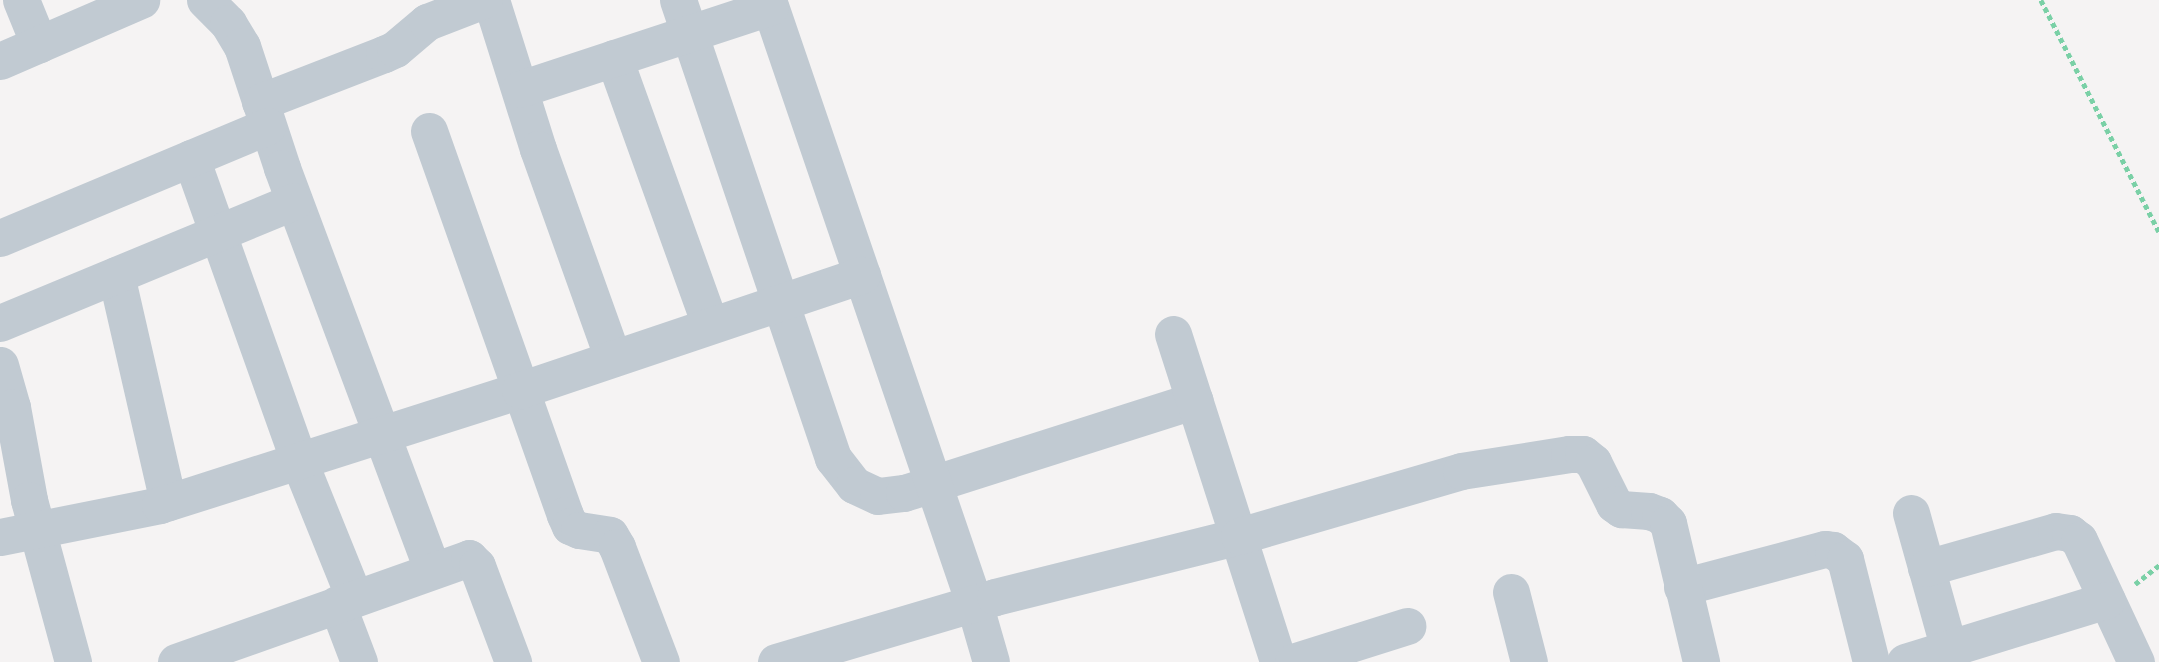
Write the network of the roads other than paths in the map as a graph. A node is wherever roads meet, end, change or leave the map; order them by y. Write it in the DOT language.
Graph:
graph roads {
  1 [pos="21,0"];
  2 [pos="141,0"];
  3 [pos="205,0"];
  4 [pos="484,0"];
  5 [pos="491,0"];
  6 [pos="769,3"];
  7 [pos="684,16"];
  8 [pos="39,44"];
  9 [pos="614,58"];
  10 [pos="0,61"];
  11 [pos="520,89"];
  12 [pos="264,114"];
  13 [pos="429,131"];
  14 [pos="191,158"];
  15 [pos="294,201"];
  16 [pos="217,233"];
  17 [pos="0,238"];
  18 [pos="116,275"];
  19 [pos="862,275"];
  20 [pos="780,302"];
  21 [pos="0,323"];
  22 [pos="710,326"];
  23 [pos="1173,334"];
  24 [pos="613,358"];
  25 [pos="0,365"];
  26 [pos="520,390"];
  27 [pos="1195,400"];
  28 [pos="381,434"];
  29 [pos="299,461"];
  30 [pos="933,485"];
  31 [pos="168,502"];
  32 [pos="1911,513"];
  33 [pos="37,529"];
  34 [pos="1239,536"];
  35 [pos="0,537"];
  36 [pos="1926,568"];
  37 [pos="432,569"];
  38 [pos="1682,587"];
  39 [pos="1511,592"];
  40 [pos="2107,600"];
  41 [pos="345,601"];
  42 [pos="974,603"];
  43 [pos="1408,626"];
  44 [pos="1949,649"];
  45 [pos="214,656"];
  46 [pos="73,662"];
  47 [pos="176,662"];
  48 [pos="359,662"];
  49 [pos="513,662"];
  50 [pos="661,662"];
  51 [pos="776,662"];
  52 [pos="991,662"];
  53 [pos="1278,662"];
  54 [pos="1293,662"];
  55 [pos="1528,662"];
  56 [pos="1701,662"];
  57 [pos="1871,662"];
  58 [pos="1905,662"];
  59 [pos="2136,662"];
  1 -- 8 [label="street"];
  2 -- 8 [label="street"];
  3 -- 12 [label="street"];
  4 -- 12 [label="street"];
  5 -- 11 [label="street"];
  6 -- 7 [label="street"];
  6 -- 19 [label="street"];
  7 -- 9 [label="street"];
  7 -- 20 [label="street"];
  8 -- 10 [label="street"];
  9 -- 11 [label="street"];
  9 -- 22 [label="street"];
  11 -- 24 [label="street"];
  12 -- 14 [label="street"];
  12 -- 15 [label="street"];
  13 -- 26 [label="street"];
  14 -- 16 [label="street"];
  14 -- 17 [label="street"];
  15 -- 16 [label="street"];
  15 -- 28 [label="street"];
  16 -- 18 [label="street"];
  16 -- 29 [label="street"];
  18 -- 21 [label="street"];
  18 -- 31 [label="street"];
  19 -- 20 [label="street"];
  19 -- 30 [label="street"];
  20 -- 22 [label="street"];
  20 -- 30 [label="street"];
  22 -- 24 [label="street"];
  23 -- 27 [label="street"];
  24 -- 26 [label="street"];
  25 -- 33 [label="street"];
  26 -- 28 [label="street"];
  26 -- 50 [label="street"];
  27 -- 30 [label="street"];
  27 -- 34 [label="street"];
  28 -- 29 [label="street"];
  28 -- 37 [label="street"];
  29 -- 31 [label="street"];
  29 -- 41 [label="street"];
  30 -- 42 [label="street"];
  31 -- 33 [label="street"];
  32 -- 36 [label="street"];
  33 -- 35 [label="street"];
  33 -- 46 [label="street"];
  34 -- 38 [label="street"];
  34 -- 42 [label="street"];
  34 -- 53 [label="street"];
  36 -- 40 [label="street"];
  36 -- 44 [label="street"];
  37 -- 41 [label="street"];
  37 -- 49 [label="street"];
  38 -- 56 [label="street"];
  38 -- 57 [label="street"];
  39 -- 55 [label="street"];
  40 -- 44 [label="street"];
  40 -- 59 [label="street"];
  41 -- 45 [label="street"];
  41 -- 48 [label="street"];
  42 -- 51 [label="street"];
  42 -- 52 [label="street"];
  43 -- 54 [label="street"];
  44 -- 58 [label="street"];
  45 -- 47 [label="street"];
}
